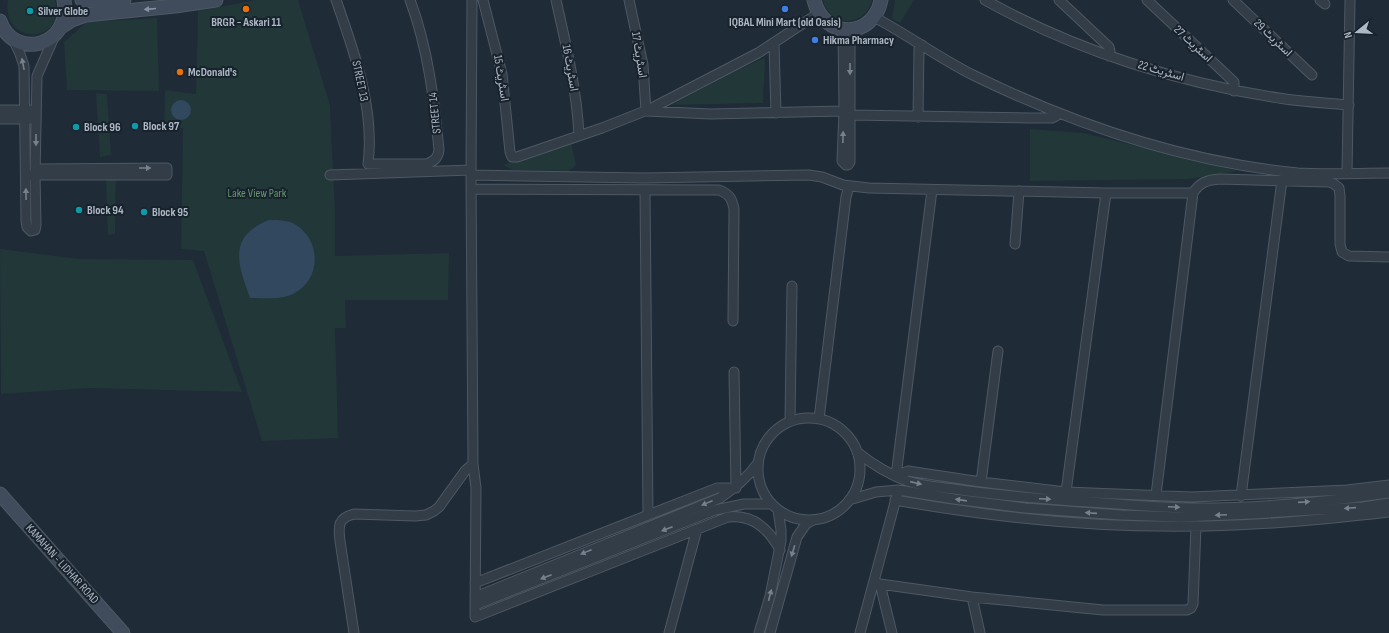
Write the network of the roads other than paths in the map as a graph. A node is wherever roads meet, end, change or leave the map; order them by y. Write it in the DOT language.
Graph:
graph roads {
  1 [pos="64,0"];
  2 [pos="82,0"];
  3 [pos="124,0"];
  4 [pos="216,0"];
  5 [pos="336,0"];
  6 [pos="410,0"];
  7 [pos="472,0"];
  8 [pos="483,0"];
  9 [pos="556,0"];
  10 [pos="629,0"];
  11 [pos="814,0"];
  12 [pos="881,0"];
  13 [pos="985,0"];
  14 [pos="1059,0"];
  15 [pos="1147,0"];
  16 [pos="1233,0"];
  17 [pos="1350,0"];
  18 [pos="819,13"];
  19 [pos="874,17"];
  20 [pos="0,23"];
  21 [pos="846,29"];
  22 [pos="58,31"];
  23 [pos="12,37"];
  24 [pos="774,43"];
  25 [pos="922,45"];
  26 [pos="1109,56"];
  27 [pos="1312,76"];
  28 [pos="1234,90"];
  29 [pos="1349,105"];
  30 [pos="0,110"];
  31 [pos="646,111"];
  32 [pos="1057,112"];
  33 [pos="776,113"];
  34 [pos="847,113"];
  35 [pos="25,115"];
  36 [pos="36,115"];
  37 [pos="918,116"];
  38 [pos="0,119"];
  39 [pos="579,136"];
  40 [pos="368,164"];
  41 [pos="25,169"];
  42 [pos="35,172"];
  43 [pos="106,172"];
  44 [pos="471,173"];
  45 [pos="1347,173"];
  46 [pos="1389,173"];
  47 [pos="330,175"];
  48 [pos="1282,180"];
  49 [pos="849,186"];
  50 [pos="471,189"];
  51 [pos="645,190"];
  52 [pos="932,190"];
  53 [pos="1019,191"];
  54 [pos="1193,192"];
  55 [pos="1106,193"];
  56 [pos="1015,244"];
  57 [pos="1389,257"];
  58 [pos="792,286"];
  59 [pos="733,321"];
  60 [pos="998,351"];
  61 [pos="734,372"];
  62 [pos="819,419"];
  63 [pos="790,421"];
  64 [pos="857,452"];
  65 [pos="758,462"];
  66 [pos="473,464"];
  67 [pos="896,476"];
  68 [pos="981,482"];
  69 [pos="1389,485"];
  70 [pos="736,488"];
  71 [pos="898,490"];
  72 [pos="1066,492"];
  73 [pos="1389,493"];
  74 [pos="0,494"];
  75 [pos="1156,496"];
  76 [pos="1241,496"];
  77 [pos="849,500"];
  78 [pos="895,500"];
  79 [pos="1389,503"];
  80 [pos="775,507"];
  81 [pos="1389,512"];
  82 [pos="648,515"];
  83 [pos="813,520"];
  84 [pos="1196,526"];
  85 [pos="697,529"];
  86 [pos="780,550"];
  87 [pos="475,583"];
  88 [pos="877,583"];
  89 [pos="972,598"];
  90 [pos="475,601"];
  91 [pos="123,633"];
  92 [pos="354,633"];
  93 [pos="668,633"];
  94 [pos="760,633"];
  95 [pos="770,633"];
  96 [pos="860,633"];
  97 [pos="892,633"];
  98 [pos="980,633"];
  1 -- 22 [label="street"];
  2 -- 3 [label="street"];
  4 -- 22 [label="street, one-way"];
  5 -- 40 [label="street, STREET 13"];
  6 -- 40 [label="street, STREET 14"];
  7 -- 44 [label="street"];
  8 -- 39 [label="street, اسٹریٹ 15"];
  9 -- 39 [label="street, اسٹریٹ 16"];
  10 -- 31 [label="street, اسٹریٹ 17"];
  11 -- 18 [label="street"];
  12 -- 19 [label="street"];
  13 -- 26 [label="street, اسٹریٹ 22"];
  14 -- 26 [label="street"];
  15 -- 28 [label="street, اسٹریٹ 27"];
  16 -- 27 [label="street, اسٹریٹ 29"];
  17 -- 29 [label="street"];
  18 -- 21 [label="street"];
  18 -- 24 [label="street"];
  19 -- 21 [label="street"];
  19 -- 25 [label="street"];
  20 -- 23 [label="street"];
  21 -- 34 [label="street"];
  22 -- 23 [label="street"];
  22 -- 36 [label="street"];
  35 -- 23 [label="street, one-way"];
  24 -- 31 [label="street"];
  24 -- 33 [label="street"];
  25 -- 32 [label="street"];
  25 -- 37 [label="street"];
  26 -- 28 [label="street, اسٹریٹ 22"];
  28 -- 29 [label="street, اسٹریٹ 22"];
  29 -- 45 [label="street"];
  30 -- 35 [label="street"];
  31 -- 33 [label="street"];
  31 -- 39 [label="street"];
  32 -- 37 [label="street"];
  32 -- 45 [label="street"];
  33 -- 34 [label="street"];
  34 -- 37 [label="street"];
  35 -- 36 [label="street"];
  35 -- 38 [label="street"];
  35 -- 41 [label="street"];
  36 -- 42 [label="street, one-way"];
  41 -- 42 [label="street"];
  42 -- 41 [label="street, one-way"];
  42 -- 43 [label="street"];
  43 -- 43 [label="street, one-way"];
  44 -- 47 [label="street"];
  44 -- 49 [label="street"];
  44 -- 50 [label="street"];
  45 -- 46 [label="street"];
  48 -- 54 [label="street"];
  48 -- 57 [label="street"];
  48 -- 76 [label="street"];
  49 -- 52 [label="street"];
  49 -- 62 [label="street"];
  50 -- 51 [label="street"];
  50 -- 66 [label="street"];
  51 -- 59 [label="street"];
  51 -- 82 [label="street"];
  52 -- 53 [label="street"];
  52 -- 67 [label="street"];
  53 -- 55 [label="street"];
  53 -- 56 [label="street"];
  54 -- 55 [label="street"];
  54 -- 75 [label="street"];
  55 -- 72 [label="street"];
  58 -- 63 [label="street"];
  60 -- 68 [label="street"];
  61 -- 70 [label="street"];
  62 -- 63 [label="street"];
  62 -- 64 [label="street"];
  63 -- 65 [label="street"];
  64 -- 67 [label="street"];
  64 -- 77 [label="street"];
  65 -- 70 [label="street"];
  65 -- 80 [label="street"];
  66 -- 87 [label="street"];
  66 -- 92 [label="street"];
  67 -- 68 [label="street"];
  67 -- 73 [label="street, one-way"];
  68 -- 72 [label="street"];
  69 -- 76 [label="street"];
  70 -- 82 [label="street"];
  70 -- 90 [label="street, one-way"];
  71 -- 77 [label="street"];
  71 -- 78 [label="street"];
  79 -- 71 [label="street, one-way"];
  72 -- 75 [label="street"];
  74 -- 91 [label="street, KAMAHAN - LIDHAR ROAD"];
  75 -- 76 [label="street"];
  77 -- 83 [label="street"];
  78 -- 84 [label="street"];
  78 -- 88 [label="street"];
  80 -- 83 [label="street"];
  80 -- 86 [label="street"];
  80 -- 90 [label="street, one-way"];
  81 -- 84 [label="street"];
  82 -- 87 [label="street"];
  83 -- 95 [label="street, one-way"];
  84 -- 89 [label="street"];
  85 -- 86 [label="street"];
  85 -- 90 [label="street"];
  85 -- 93 [label="street"];
  94 -- 86 [label="street, one-way"];
  87 -- 90 [label="street"];
  88 -- 89 [label="street"];
  88 -- 96 [label="street"];
  88 -- 97 [label="street"];
  89 -- 98 [label="street"];
}
